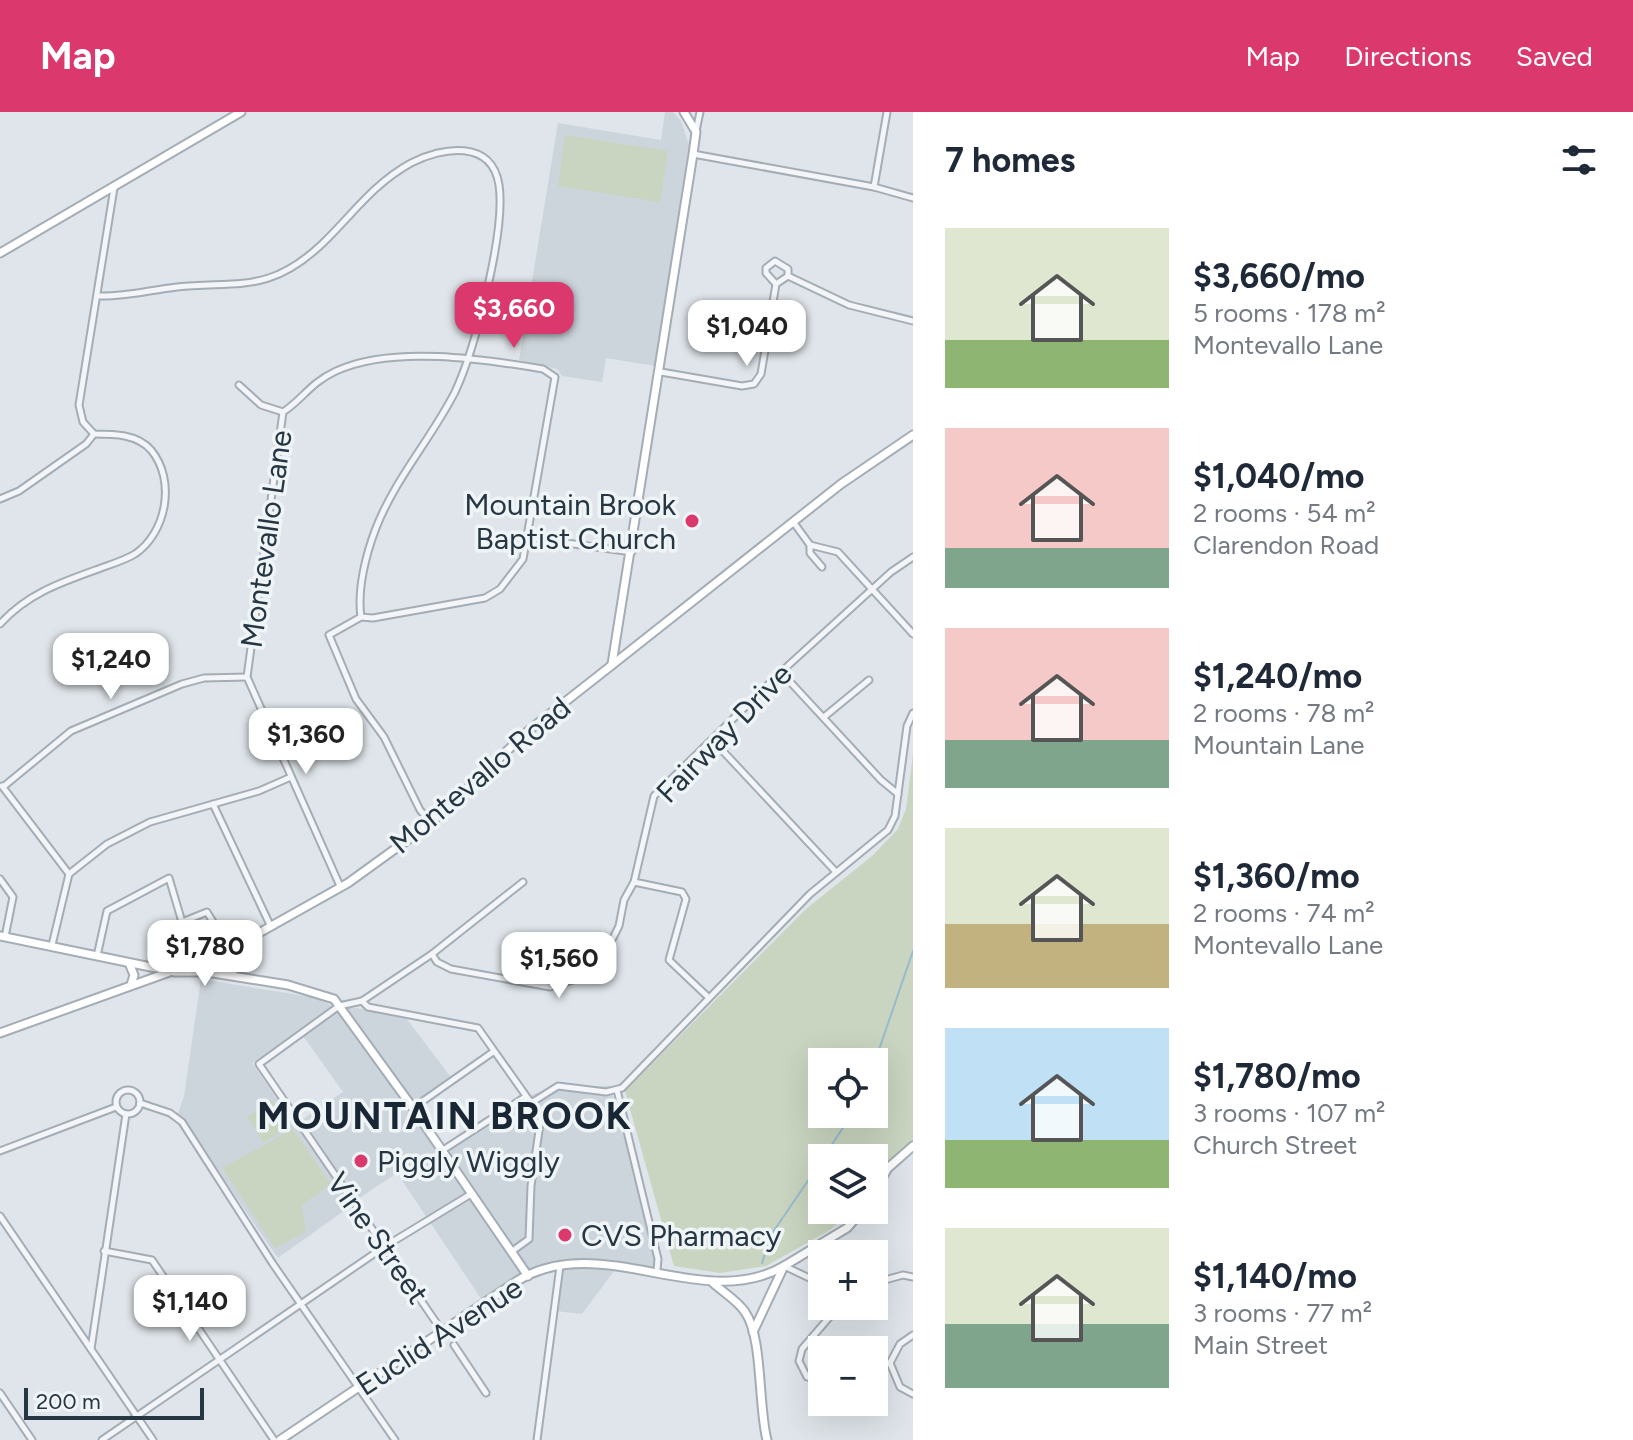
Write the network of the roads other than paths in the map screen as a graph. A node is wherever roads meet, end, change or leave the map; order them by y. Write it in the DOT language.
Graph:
graph roads {
  1 [pos="241,112"];
  2 [pos="684,112"];
  3 [pos="700,112"];
  4 [pos="887,112"];
  5 [pos="696,132"];
  6 [pos="693,154"];
  7 [pos="114,184"];
  8 [pos="874,187"];
  9 [pos="913,198"];
  10 [pos="0,253"];
  11 [pos="788,276"];
  12 [pos="776,284"];
  13 [pos="99,296"];
  14 [pos="912,320"];
  15 [pos="468,357"];
  16 [pos="661,372"];
  17 [pos="239,385"];
  18 [pos="283,412"];
  19 [pos="94,434"];
  20 [pos="913,435"];
  21 [pos="0,499"];
  22 [pos="794,523"];
  23 [pos="530,538"];
  24 [pos="810,545"];
  25 [pos="632,553"];
  26 [pos="913,557"];
  27 [pos="822,567"];
  28 [pos="872,590"];
  29 [pos="361,617"];
  30 [pos="0,624"];
  31 [pos="913,634"];
  32 [pos="612,665"];
  33 [pos="781,672"];
  34 [pos="247,677"];
  35 [pos="869,680"];
  36 [pos="913,713"];
  37 [pos="824,717"];
  38 [pos="716,738"];
  39 [pos="291,777"];
  40 [pos="1,786"];
  41 [pos="899,794"];
  42 [pos="213,804"];
  43 [pos="431,823"];
  44 [pos="836,872"];
  45 [pos="69,874"];
  46 [pos="0,879"];
  47 [pos="523,882"];
  48 [pos="634,882"];
  49 [pos="340,886"];
  50 [pos="271,928"];
  51 [pos="3,936"];
  52 [pos="52,945"];
  53 [pos="228,951"];
  54 [pos="432,954"];
  55 [pos="97,956"];
  56 [pos="129,963"];
  57 [pos="175,972"];
  58 [pos="237,977"];
  59 [pos="131,985"];
  60 [pos="708,997"];
  61 [pos="362,1001"];
  62 [pos="339,1006"];
  63 [pos="0,1033"];
  64 [pos="493,1052"];
  65 [pos="617,1090"];
  66 [pos="525,1097"];
  67 [pos="140,1103"];
  68 [pos="531,1103"];
  69 [pos="116,1107"];
  70 [pos="413,1108"];
  71 [pos="126,1114"];
  72 [pos="913,1146"];
  73 [pos="443,1150"];
  74 [pos="0,1151"];
  75 [pos="888,1168"];
  76 [pos="471,1194"];
  77 [pos="0,1216"];
  78 [pos="851,1224"];
  79 [pos="384,1247"];
  80 [pos="104,1251"];
  81 [pos="511,1253"];
  82 [pos="560,1265"];
  83 [pos="784,1266"];
  84 [pos="657,1270"];
  85 [pos="528,1276"];
  86 [pos="808,1277"];
  87 [pos="913,1277"];
  88 [pos="888,1279"];
  89 [pos="713,1283"];
  90 [pos="301,1304"];
  91 [pos="827,1320"];
  92 [pos="443,1332"];
  93 [pos="753,1332"];
  94 [pos="913,1335"];
  95 [pos="813,1336"];
  96 [pos="808,1342"];
  97 [pos="454,1345"];
  98 [pos="91,1349"];
  99 [pos="219,1360"];
  100 [pos="890,1363"];
  101 [pos="808,1377"];
  102 [pos="361,1387"];
  103 [pos="0,1393"];
  104 [pos="486,1393"];
  105 [pos="913,1394"];
  106 [pos="137,1416"];
  107 [pos="32,1440"];
  108 [pos="102,1440"];
  109 [pos="153,1440"];
  110 [pos="277,1440"];
  111 [pos="395,1440"];
  112 [pos="537,1440"];
  113 [pos="767,1440"];
  1 -- 7 [label="street"];
  2 -- 5 [label="street"];
  3 -- 5 [label="street"];
  4 -- 8 [label="street"];
  5 -- 6 [label="street"];
  6 -- 8 [label="street"];
  6 -- 16 [label="street"];
  7 -- 10 [label="street"];
  7 -- 13 [label="street"];
  8 -- 9 [label="street"];
  11 -- 12 [label="street"];
  11 -- 12 [label="street"];
  11 -- 14 [label="street"];
  12 -- 16 [label="street"];
  13 -- 15 [label="street"];
  13 -- 19 [label="street"];
  15 -- 18 [label="street, Montevallo Lane"];
  15 -- 23 [label="street, Montevallo Lane"];
  15 -- 29 [label="street"];
  16 -- 25 [label="street"];
  17 -- 18 [label="street"];
  18 -- 34 [label="street, Montevallo Lane"];
  19 -- 21 [label="street"];
  19 -- 30 [label="street"];
  20 -- 22 [label="street, Montevallo Road"];
  22 -- 24 [label="street"];
  22 -- 32 [label="street, Montevallo Road"];
  23 -- 25 [label="street"];
  23 -- 29 [label="street"];
  24 -- 27 [label="street"];
  24 -- 28 [label="street"];
  25 -- 32 [label="street"];
  26 -- 28 [label="street, Fairway Drive"];
  28 -- 31 [label="street"];
  28 -- 33 [label="street, Fairway Drive"];
  29 -- 43 [label="street"];
  32 -- 43 [label="street, Montevallo Road"];
  33 -- 37 [label="street"];
  33 -- 38 [label="street, Fairway Drive"];
  34 -- 39 [label="street, Montevallo Lane"];
  34 -- 40 [label="street"];
  35 -- 37 [label="street"];
  36 -- 41 [label="street"];
  37 -- 41 [label="street"];
  38 -- 44 [label="street"];
  38 -- 48 [label="street, Fairway Drive"];
  39 -- 42 [label="street"];
  39 -- 49 [label="street, Montevallo Lane"];
  40 -- 45 [label="street"];
  41 -- 44 [label="street"];
  42 -- 45 [label="street"];
  42 -- 50 [label="street"];
  43 -- 49 [label="street, Montevallo Road"];
  44 -- 60 [label="street"];
  45 -- 52 [label="street"];
  46 -- 51 [label="street"];
  47 -- 54 [label="street"];
  48 -- 54 [label="street, Fairway Drive"];
  48 -- 60 [label="street"];
  49 -- 50 [label="street, Montevallo Road"];
  50 -- 53 [label="street, Montevallo Road"];
  51 -- 52 [label="street"];
  52 -- 55 [label="street"];
  53 -- 55 [label="street"];
  53 -- 57 [label="street, Montevallo Road"];
  53 -- 58 [label="street"];
  54 -- 61 [label="street"];
  55 -- 56 [label="street"];
  56 -- 57 [label="street"];
  56 -- 59 [label="street"];
  57 -- 58 [label="street"];
  57 -- 59 [label="street, Montevallo Road"];
  58 -- 62 [label="street"];
  59 -- 63 [label="street, Montevallo Road"];
  60 -- 65 [label="street"];
  61 -- 62 [label="street"];
  61 -- 64 [label="street"];
  62 -- 70 [label="street"];
  62 -- 79 [label="street, Vine Street"];
  64 -- 66 [label="street"];
  64 -- 70 [label="street"];
  65 -- 68 [label="street"];
  65 -- 84 [label="street"];
  66 -- 68 [label="street"];
  66 -- 73 [label="street"];
  67 -- 69 [label="street"];
  67 -- 71 [label="street"];
  67 -- 90 [label="street"];
  68 -- 81 [label="street"];
  69 -- 71 [label="street"];
  69 -- 74 [label="street"];
  70 -- 73 [label="street"];
  71 -- 80 [label="street"];
  72 -- 75 [label="street"];
  73 -- 76 [label="street"];
  76 -- 79 [label="street"];
  76 -- 81 [label="street"];
  77 -- 98 [label="street"];
  78 -- 83 [label="street"];
  79 -- 90 [label="street"];
  79 -- 92 [label="street, Vine Street"];
  80 -- 98 [label="street"];
  80 -- 99 [label="street"];
  81 -- 85 [label="street"];
  82 -- 84 [label="street, Euclid Avenue"];
  82 -- 85 [label="street, Euclid Avenue"];
  82 -- 112 [label="street"];
  83 -- 86 [label="street"];
  83 -- 89 [label="street"];
  83 -- 93 [label="street"];
  84 -- 89 [label="street, Euclid Avenue"];
  85 -- 92 [label="street, Euclid Avenue"];
  87 -- 88 [label="street"];
  89 -- 93 [label="street"];
  90 -- 99 [label="street"];
  90 -- 102 [label="street"];
  91 -- 95 [label="street"];
  92 -- 102 [label="street, Euclid Avenue"];
  93 -- 113 [label="street"];
  94 -- 100 [label="street"];
  96 -- 101 [label="street"];
  97 -- 104 [label="street"];
  98 -- 106 [label="street"];
  99 -- 106 [label="street"];
  99 -- 110 [label="street"];
  100 -- 105 [label="street"];
  102 -- 110 [label="street, Euclid Avenue"];
  102 -- 111 [label="street"];
  103 -- 107 [label="street"];
  106 -- 108 [label="street"];
  106 -- 109 [label="street"];
}
